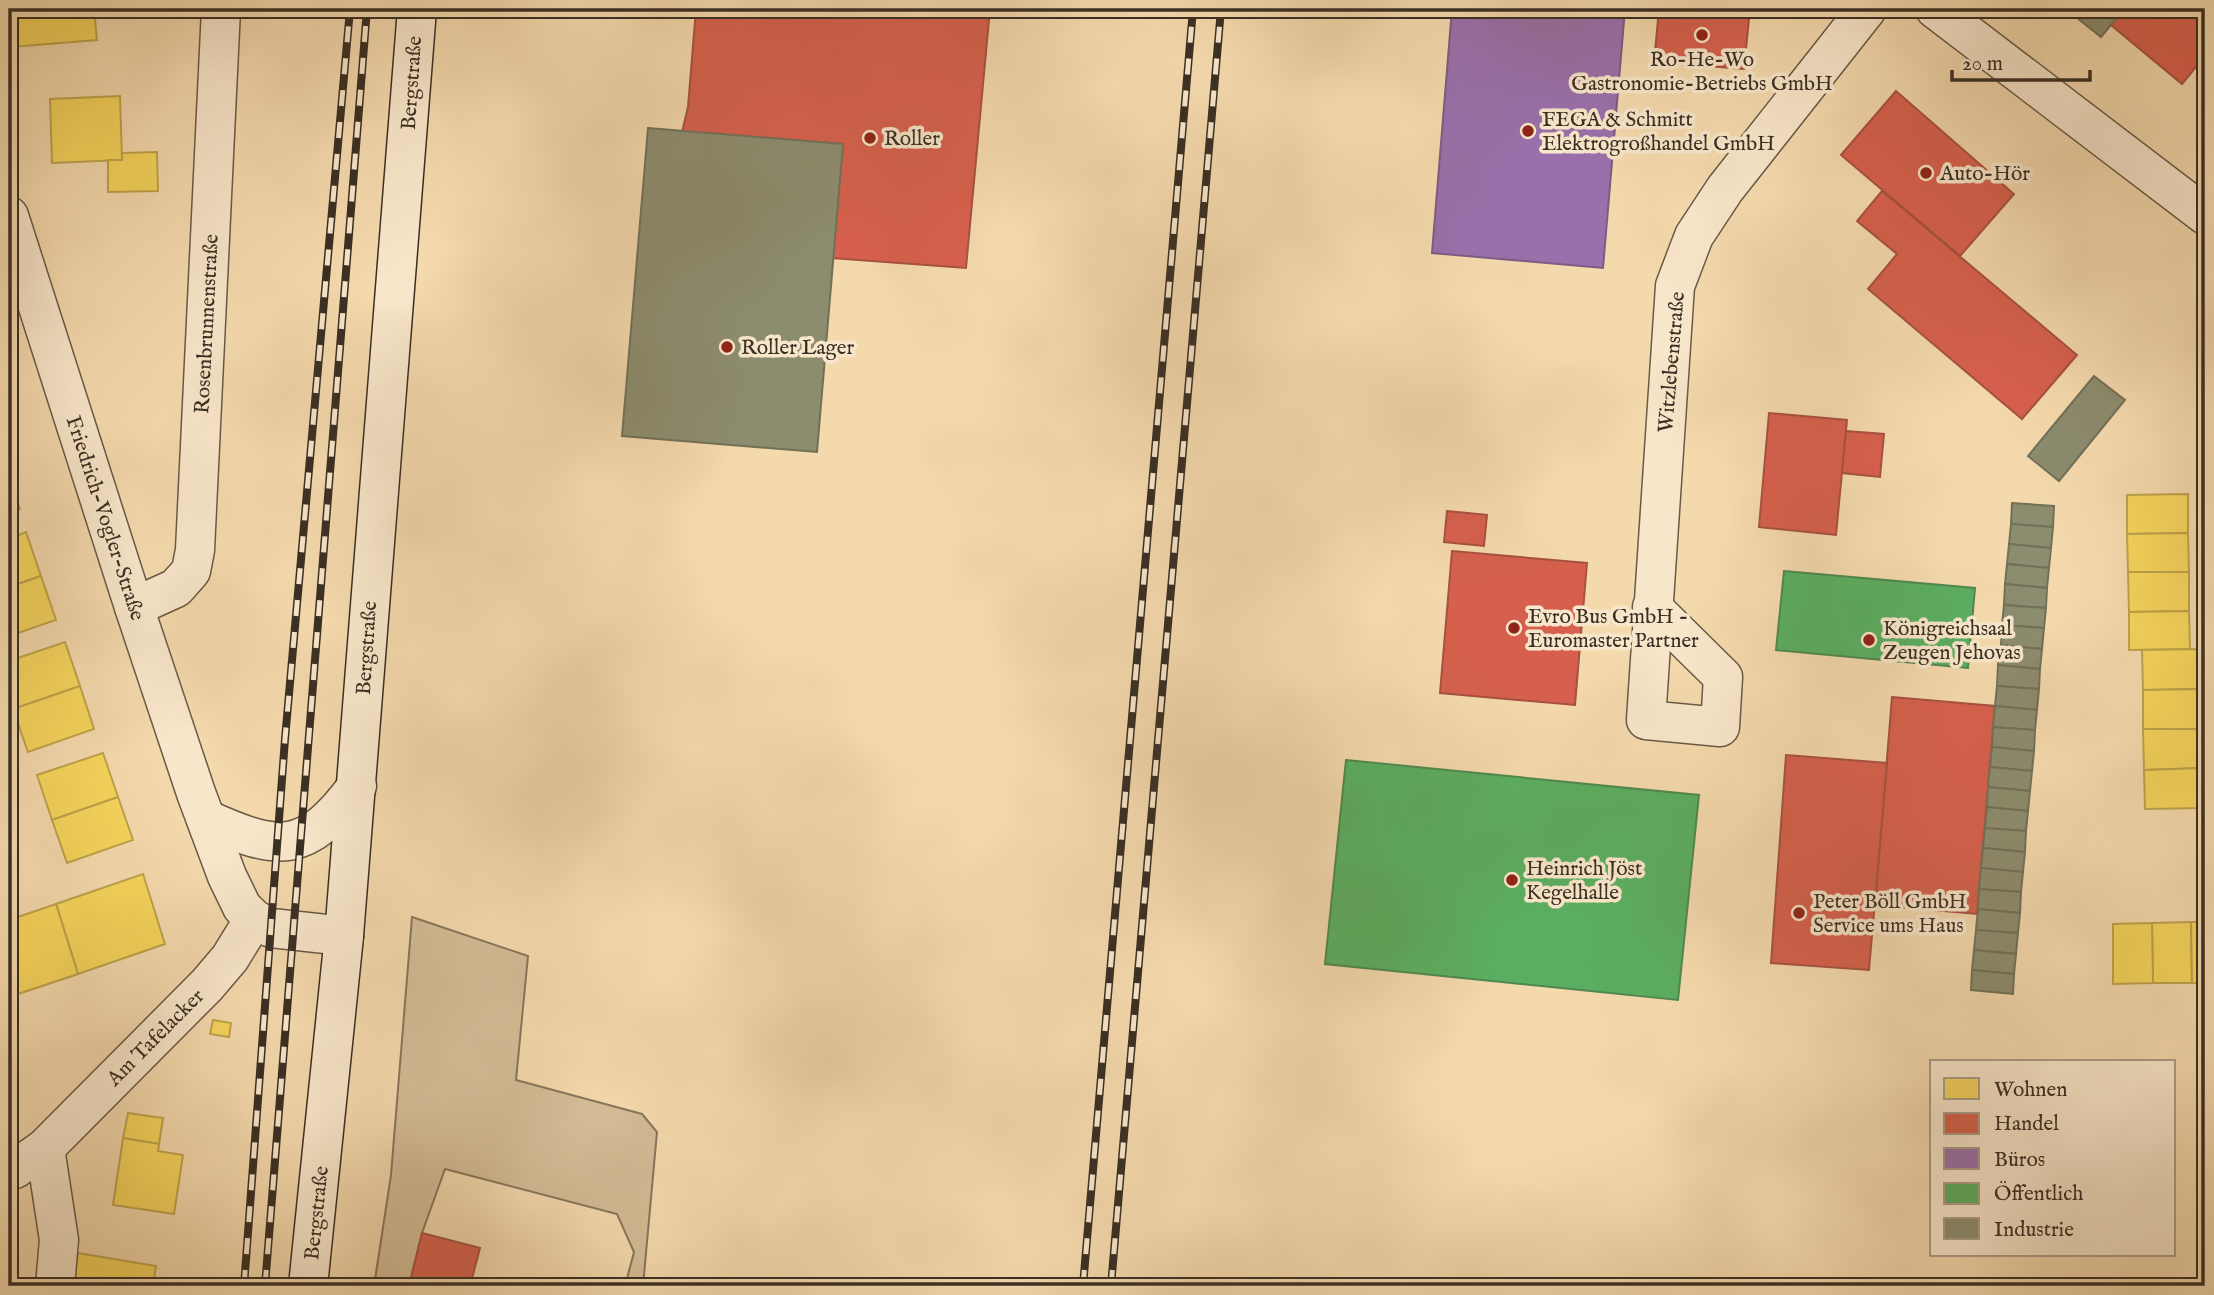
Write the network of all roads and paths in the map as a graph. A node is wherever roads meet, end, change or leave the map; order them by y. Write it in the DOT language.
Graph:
graph roads {
  1 [pos="221,9"];
  2 [pos="417,9"];
  3 [pos="1867,9"];
  4 [pos="1935,9"];
  5 [pos="2205,215"];
  6 [pos="9,216"];
  7 [pos="134,607"];
  8 [pos="1652,607"];
  9 [pos="356,786"];
  10 [pos="206,819"];
  11 [pos="254,919"];
  12 [pos="344,936"];
  13 [pos="45,1148"];
  14 [pos="9,1170"];
  15 [pos="55,1286"];
  16 [pos="308,1286"];
  1 -- 7 [label="street, Rosenbrunnenstraße"];
  2 -- 9 [label="street, Bergstraße"];
  3 -- 8 [label="street, Witzlebenstraße"];
  4 -- 5 [label="street"];
  6 -- 7 [label="street, Friedrich-Vogler-Straße"];
  7 -- 10 [label="street, Friedrich-Vogler-Straße"];
  9 -- 10 [label="street"];
  9 -- 12 [label="street, Bergstraße"];
  10 -- 11 [label="street, Friedrich-Vogler-Straße"];
  11 -- 12 [label="street"];
  11 -- 13 [label="street, Am Tafelacker"];
  12 -- 16 [label="street, Bergstraße"];
  13 -- 14 [label="street, Am Tafelacker"];
  13 -- 15 [label="street"];
}
